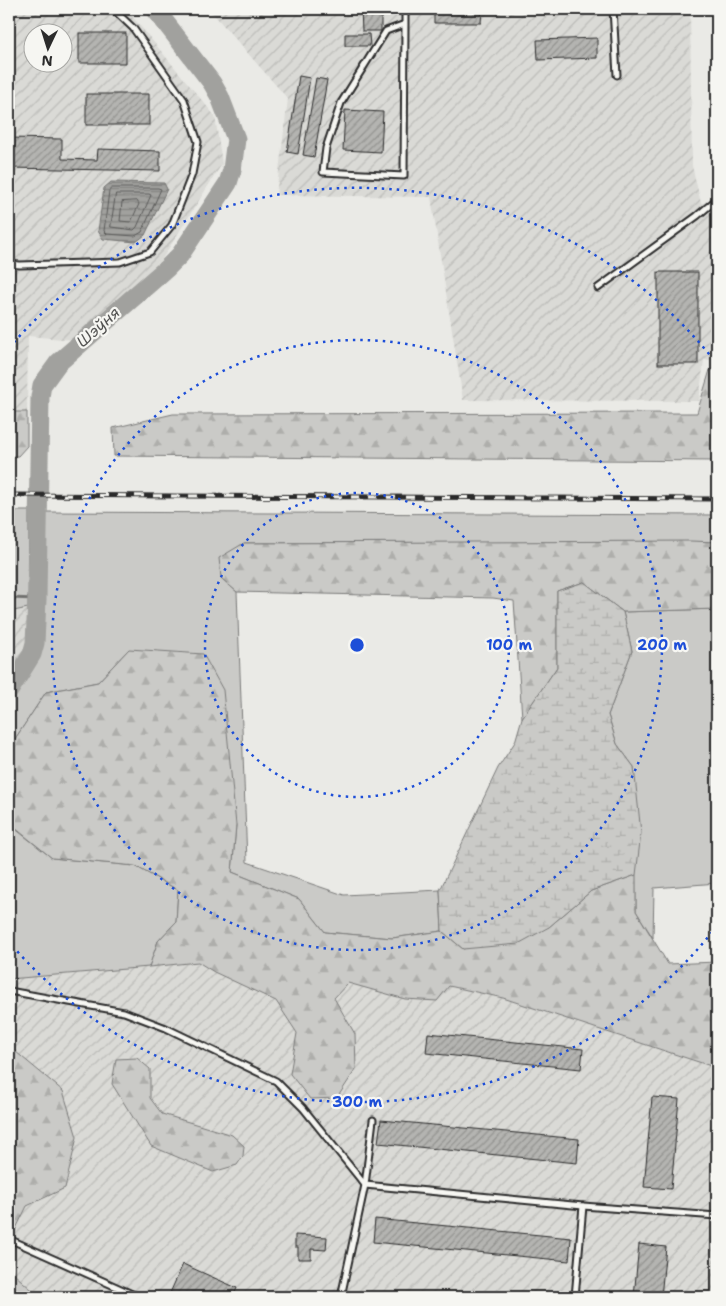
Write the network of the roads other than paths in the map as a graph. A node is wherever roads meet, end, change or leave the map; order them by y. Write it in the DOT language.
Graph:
graph roads {
  1 [pos="113,9"];
  2 [pos="405,9"];
  3 [pos="613,9"];
  4 [pos="405,24"];
  5 [pos="617,75"];
  6 [pos="717,199"];
  7 [pos="9,264"];
  8 [pos="598,288"];
  9 [pos="9,991"];
  10 [pos="373,1120"];
  11 [pos="365,1185"];
  12 [pos="583,1206"];
  13 [pos="717,1216"];
  14 [pos="9,1239"];
  15 [pos="139,1297"];
  16 [pos="341,1297"];
  17 [pos="575,1297"];
  1 -- 7 [label="lane"];
  2 -- 4 [label="lane"];
  3 -- 5 [label="lane"];
  4 -- 4 [label="lane"];
  6 -- 8 [label="lane"];
  9 -- 11 [label="lane"];
  10 -- 11 [label="lane"];
  11 -- 12 [label="lane"];
  11 -- 16 [label="lane"];
  12 -- 13 [label="lane"];
  12 -- 17 [label="lane"];
  14 -- 15 [label="lane"];
}
